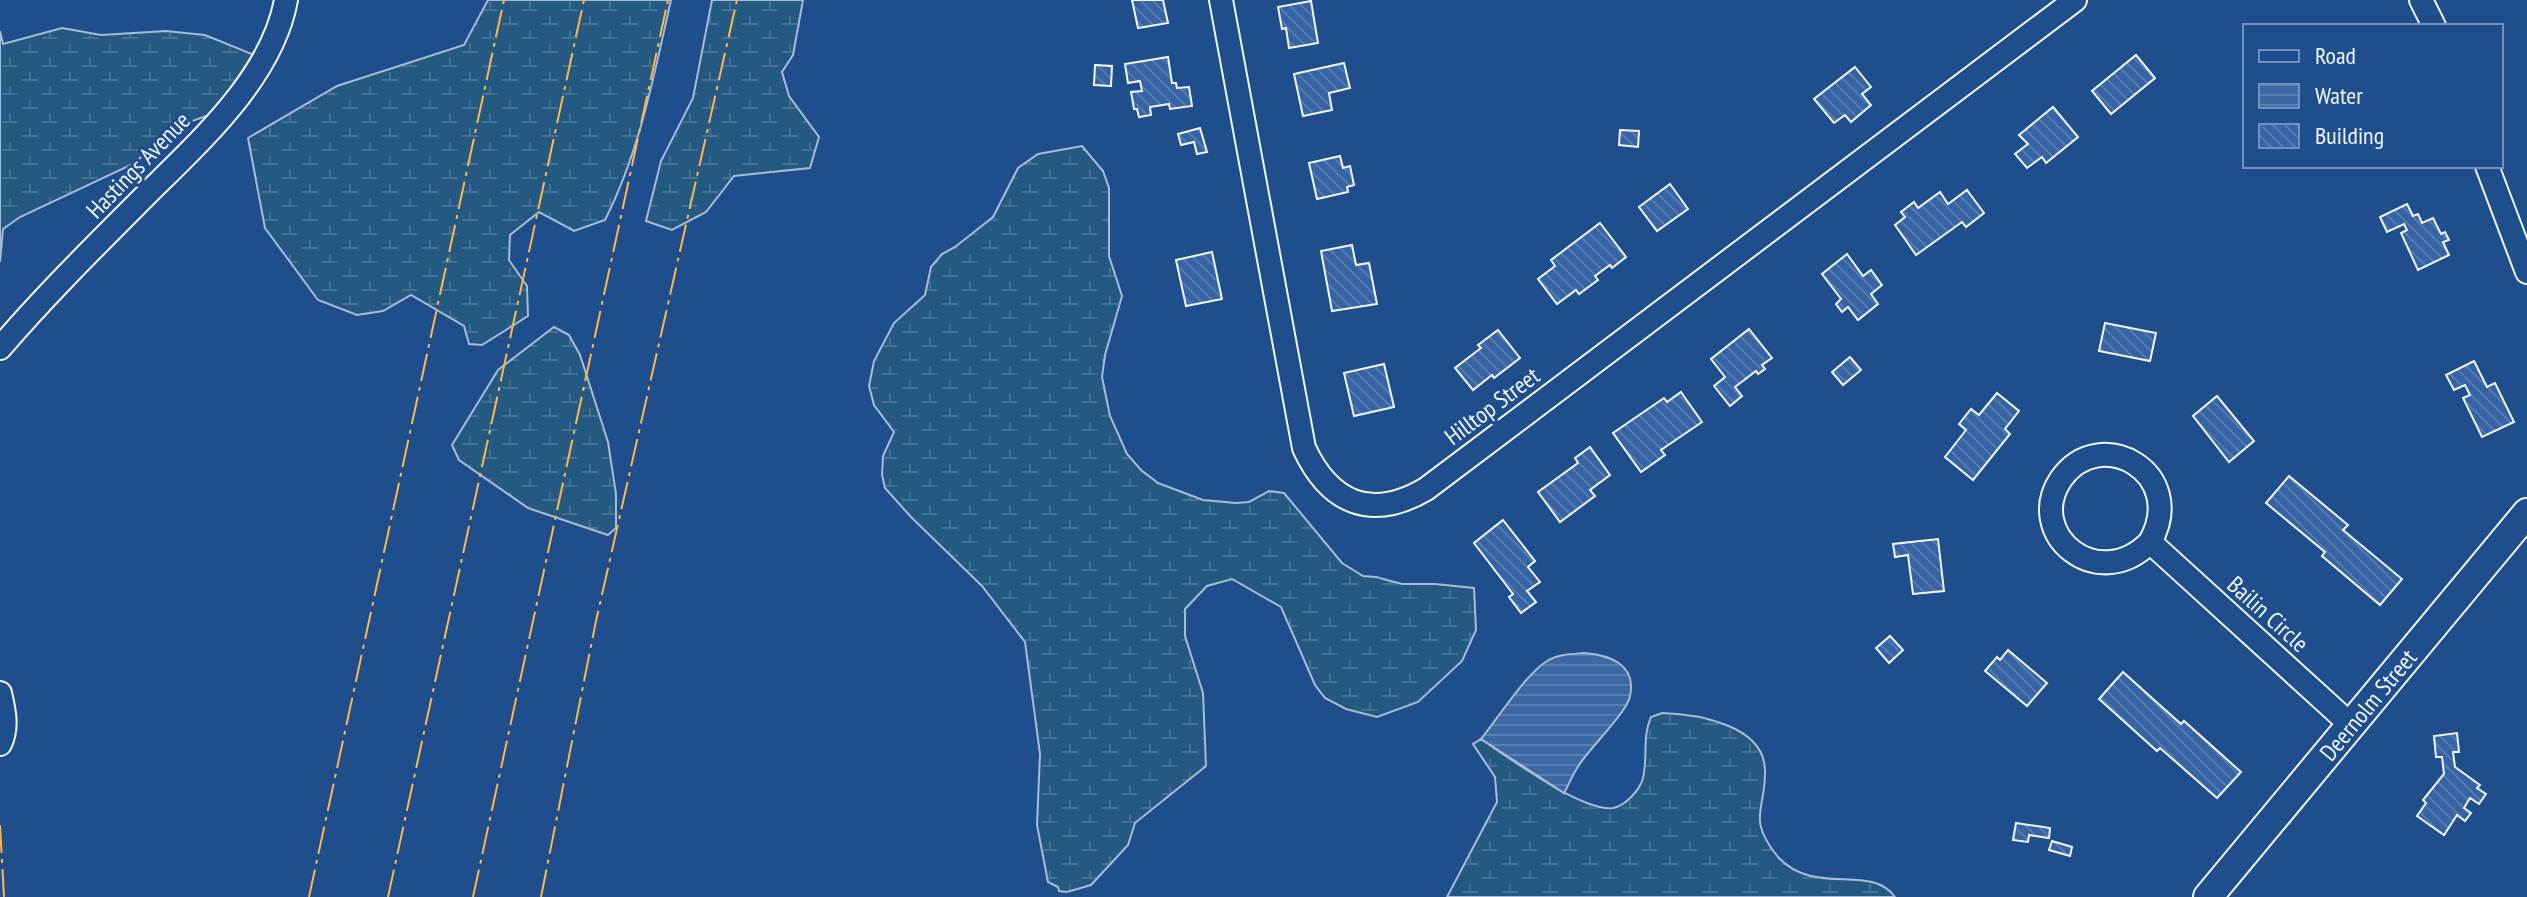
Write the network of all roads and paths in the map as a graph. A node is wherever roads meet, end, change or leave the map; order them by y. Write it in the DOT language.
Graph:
graph roads {
  1 [pos="286,0"];
  2 [pos="1221,0"];
  3 [pos="2075,0"];
  4 [pos="2421,0"];
  5 [pos="2433,24"];
  6 [pos="2488,168"];
  7 [pos="2527,272"];
  8 [pos="0,348"];
  9 [pos="2527,513"];
  10 [pos="2150,542"];
  11 [pos="0,693"];
  12 [pos="2351,725"];
  13 [pos="0,744"];
  14 [pos="2208,897"];
  1 -- 8 [label="street, Hastings Avenue"];
  2 -- 3 [label="street, Hilltop Street"];
  4 -- 5 [label="street"];
  6 -- 7 [label="street"];
  9 -- 12 [label="street, Deernolm Street"];
  10 -- 10 [label="street"];
  10 -- 12 [label="street, Bailin Circle"];
  11 -- 13 [label="street"];
  12 -- 14 [label="street, Deernolm Street"];
}
